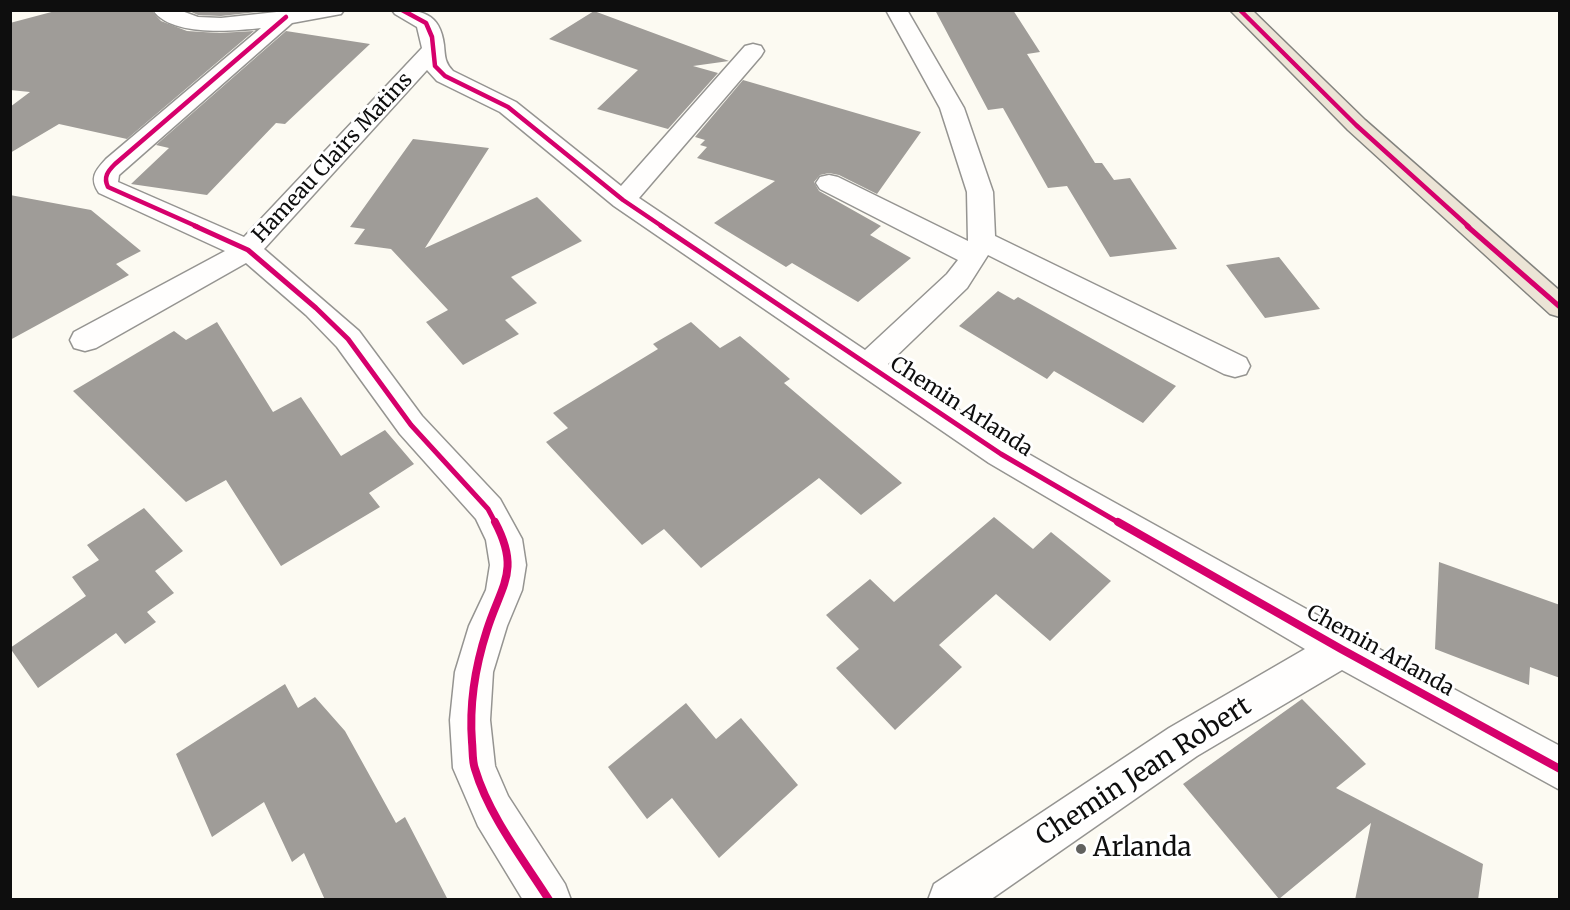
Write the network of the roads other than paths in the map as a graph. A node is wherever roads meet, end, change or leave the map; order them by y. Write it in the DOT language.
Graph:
graph roads {
  1 [pos="164,10"];
  2 [pos="334,10"];
  3 [pos="402,10"];
  4 [pos="896,10"];
  5 [pos="1240,10"];
  6 [pos="286,17"];
  7 [pos="432,51"];
  8 [pos="753,51"];
  9 [pos="829,183"];
  10 [pos="623,200"];
  11 [pos="978,249"];
  12 [pos="248,250"];
  13 [pos="1560,307"];
  14 [pos="85,340"];
  15 [pos="867,366"];
  16 [pos="1235,366"];
  17 [pos="1341,649"];
  18 [pos="1560,769"];
  19 [pos="549,900"];
  20 [pos="950,900"];
  1 -- 6 [label="street"];
  2 -- 6 [label="street"];
  3 -- 7 [label="street, Chemin Arlanda"];
  4 -- 11 [label="street"];
  5 -- 13 [label="highway"];
  6 -- 12 [label="street"];
  7 -- 10 [label="street, Chemin Arlanda"];
  7 -- 12 [label="street, Hameau Clairs Matins"];
  8 -- 10 [label="street"];
  9 -- 11 [label="street"];
  10 -- 15 [label="street, Chemin Arlanda"];
  11 -- 15 [label="street"];
  11 -- 16 [label="street"];
  12 -- 14 [label="street"];
  12 -- 19 [label="street, Hameau Clairs Matins"];
  15 -- 17 [label="street, Chemin Arlanda"];
  17 -- 18 [label="street, Chemin Arlanda"];
  17 -- 20 [label="street, Chemin Jean Robert"];
}
